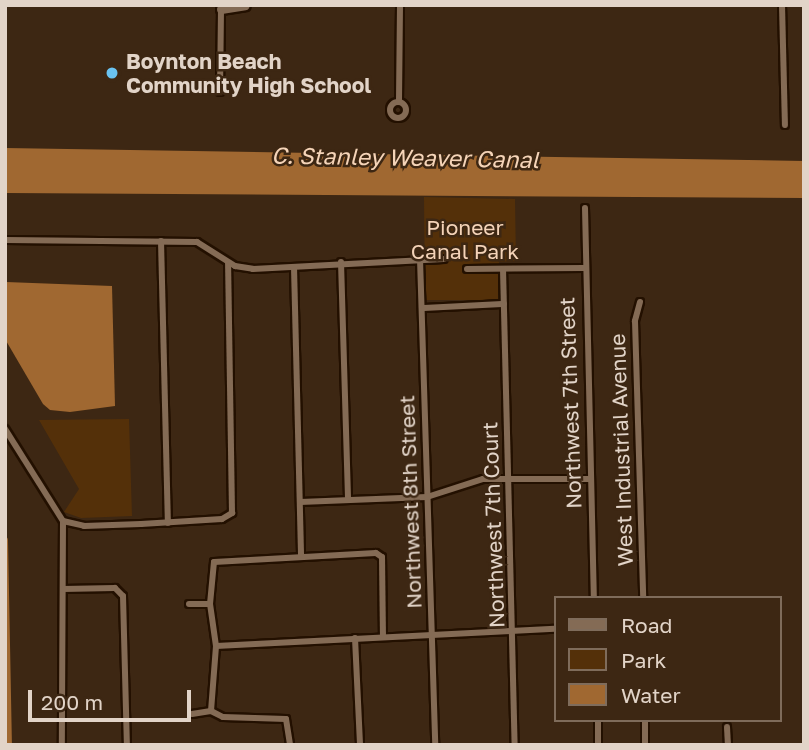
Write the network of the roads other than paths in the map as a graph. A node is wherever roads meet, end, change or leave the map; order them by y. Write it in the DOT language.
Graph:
graph roads {
  1 [pos="245,5"];
  2 [pos="400,5"];
  3 [pos="782,5"];
  4 [pos="221,7"];
  5 [pos="220,92"];
  6 [pos="399,101"];
  7 [pos="785,125"];
  8 [pos="585,208"];
  9 [pos="5,240"];
  10 [pos="161,241"];
  11 [pos="420,259"];
  12 [pos="444,259"];
  13 [pos="341,262"];
  14 [pos="228,263"];
  15 [pos="294,267"];
  16 [pos="584,268"];
  17 [pos="467,269"];
  18 [pos="503,269"];
  19 [pos="640,302"];
  20 [pos="504,304"];
  21 [pos="422,308"];
  22 [pos="5,429"];
  23 [pos="589,479"];
  24 [pos="509,480"];
  25 [pos="427,497"];
  26 [pos="348,499"];
  27 [pos="300,502"];
  28 [pos="63,521"];
  29 [pos="168,523"];
  30 [pos="301,556"];
  31 [pos="63,589"];
  32 [pos="594,596"];
  33 [pos="643,596"];
  34 [pos="189,604"];
  35 [pos="210,604"];
  36 [pos="554,629"];
  37 [pos="514,631"];
  38 [pos="432,634"];
  39 [pos="383,636"];
  40 [pos="355,638"];
  41 [pos="216,646"];
  42 [pos="211,711"];
  43 [pos="192,714"];
  44 [pos="598,722"];
  45 [pos="645,722"];
  46 [pos="727,727"];
  47 [pos="62,745"];
  48 [pos="127,745"];
  49 [pos="290,745"];
  50 [pos="360,745"];
  51 [pos="435,745"];
  52 [pos="515,745"];
  53 [pos="598,745"];
  54 [pos="645,745"];
  55 [pos="728,745"];
  1 -- 4 [label="street"];
  2 -- 6 [label="street"];
  3 -- 7 [label="street"];
  4 -- 5 [label="street"];
  8 -- 16 [label="street, Northwest 7th Street"];
  9 -- 10 [label="street"];
  10 -- 14 [label="street"];
  10 -- 29 [label="street"];
  11 -- 12 [label="street"];
  11 -- 13 [label="street"];
  11 -- 21 [label="street, Northwest 8th Street"];
  13 -- 15 [label="street"];
  13 -- 26 [label="street"];
  14 -- 15 [label="street"];
  14 -- 29 [label="street"];
  15 -- 27 [label="street"];
  16 -- 18 [label="street"];
  16 -- 23 [label="street, Northwest 7th Street"];
  17 -- 18 [label="street"];
  18 -- 20 [label="street"];
  19 -- 33 [label="street, West Industrial Avenue"];
  20 -- 21 [label="street"];
  20 -- 24 [label="street, Northwest 7th Court"];
  21 -- 25 [label="street, Northwest 8th Street"];
  22 -- 28 [label="street"];
  23 -- 24 [label="street"];
  23 -- 32 [label="street, Northwest 7th Street"];
  24 -- 25 [label="street"];
  24 -- 37 [label="street, Northwest 7th Court"];
  25 -- 26 [label="street"];
  25 -- 38 [label="street, Northwest 8th Street"];
  26 -- 27 [label="street"];
  27 -- 30 [label="street"];
  28 -- 29 [label="street"];
  28 -- 31 [label="street"];
  30 -- 35 [label="street"];
  30 -- 39 [label="street"];
  31 -- 47 [label="street"];
  31 -- 48 [label="street"];
  34 -- 35 [label="street"];
  35 -- 41 [label="street"];
  36 -- 37 [label="street"];
  37 -- 38 [label="street"];
  37 -- 52 [label="street, Northwest 7th Court"];
  38 -- 39 [label="street"];
  38 -- 51 [label="street, Northwest 8th Street"];
  39 -- 40 [label="street"];
  40 -- 41 [label="street"];
  40 -- 50 [label="street"];
  41 -- 42 [label="street"];
  42 -- 43 [label="street"];
  42 -- 49 [label="street"];
  44 -- 53 [label="street"];
  45 -- 54 [label="street"];
  46 -- 55 [label="street"];
}
